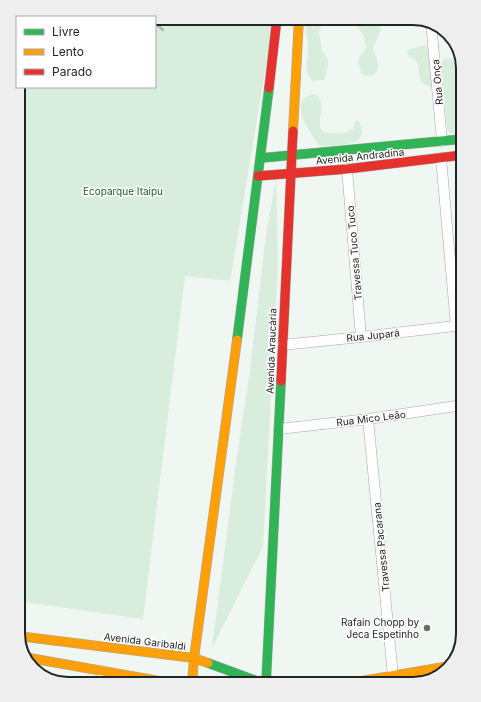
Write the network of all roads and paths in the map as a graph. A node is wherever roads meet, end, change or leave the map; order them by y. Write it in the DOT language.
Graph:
graph roads {
  1 [pos="276,25"];
  2 [pos="299,25"];
  3 [pos="432,29"];
  4 [pos="456,140"];
  5 [pos="442,141"];
  6 [pos="292,156"];
  7 [pos="456,156"];
  8 [pos="261,158"];
  9 [pos="441,158"];
  10 [pos="347,169"];
  11 [pos="291,173"];
  12 [pos="258,176"];
  13 [pos="456,290"];
  14 [pos="456,325"];
  15 [pos="362,337"];
  16 [pos="282,345"];
  17 [pos="456,408"];
  18 [pos="368,419"];
  19 [pos="279,429"];
  20 [pos="25,637"];
  21 [pos="194,658"];
  22 [pos="33,659"];
  23 [pos="439,668"];
  24 [pos="102,671"];
  25 [pos="393,676"];
  26 [pos="102,677"];
  27 [pos="136,677"];
  28 [pos="193,677"];
  29 [pos="247,677"];
  30 [pos="266,677"];
  31 [pos="387,677"];
  1 -- 8 [label="street"];
  2 -- 6 [label="street, Avenida Araucária"];
  3 -- 5 [label="street, Rua Onça"];
  4 -- 5 [label="street, Avenida Andradina"];
  5 -- 6 [label="street, Avenida Andradina"];
  6 -- 8 [label="street, Avenida Andradina"];
  6 -- 11 [label="street, Avenida Araucária"];
  7 -- 9 [label="street, Avenida Andradina"];
  8 -- 12 [label="street"];
  9 -- 10 [label="street, Avenida Andradina"];
  9 -- 13 [label="street"];
  10 -- 11 [label="street, Avenida Andradina"];
  10 -- 15 [label="street, Travessa Tuco Tuco"];
  11 -- 12 [label="street, Avenida Andradina"];
  11 -- 16 [label="street, Avenida Araucária"];
  12 -- 21 [label="street"];
  14 -- 15 [label="street, Rua Jupará"];
  15 -- 16 [label="street, Rua Jupará"];
  16 -- 19 [label="street, Avenida Araucária"];
  17 -- 18 [label="street, Rua Mico Leão"];
  18 -- 19 [label="street, Rua Mico Leão"];
  18 -- 25 [label="street, Travessa Pacarana"];
  19 -- 30 [label="street, Avenida Araucária"];
  20 -- 21 [label="street, Avenida Garibaldi"];
  21 -- 28 [label="street"];
  21 -- 29 [label="street, Avenida Garibaldi"];
  22 -- 24 [label="street"];
  23 -- 25 [label="street"];
  24 -- 26 [label="street"];
  24 -- 27 [label="street"];
  25 -- 31 [label="street"];
}
